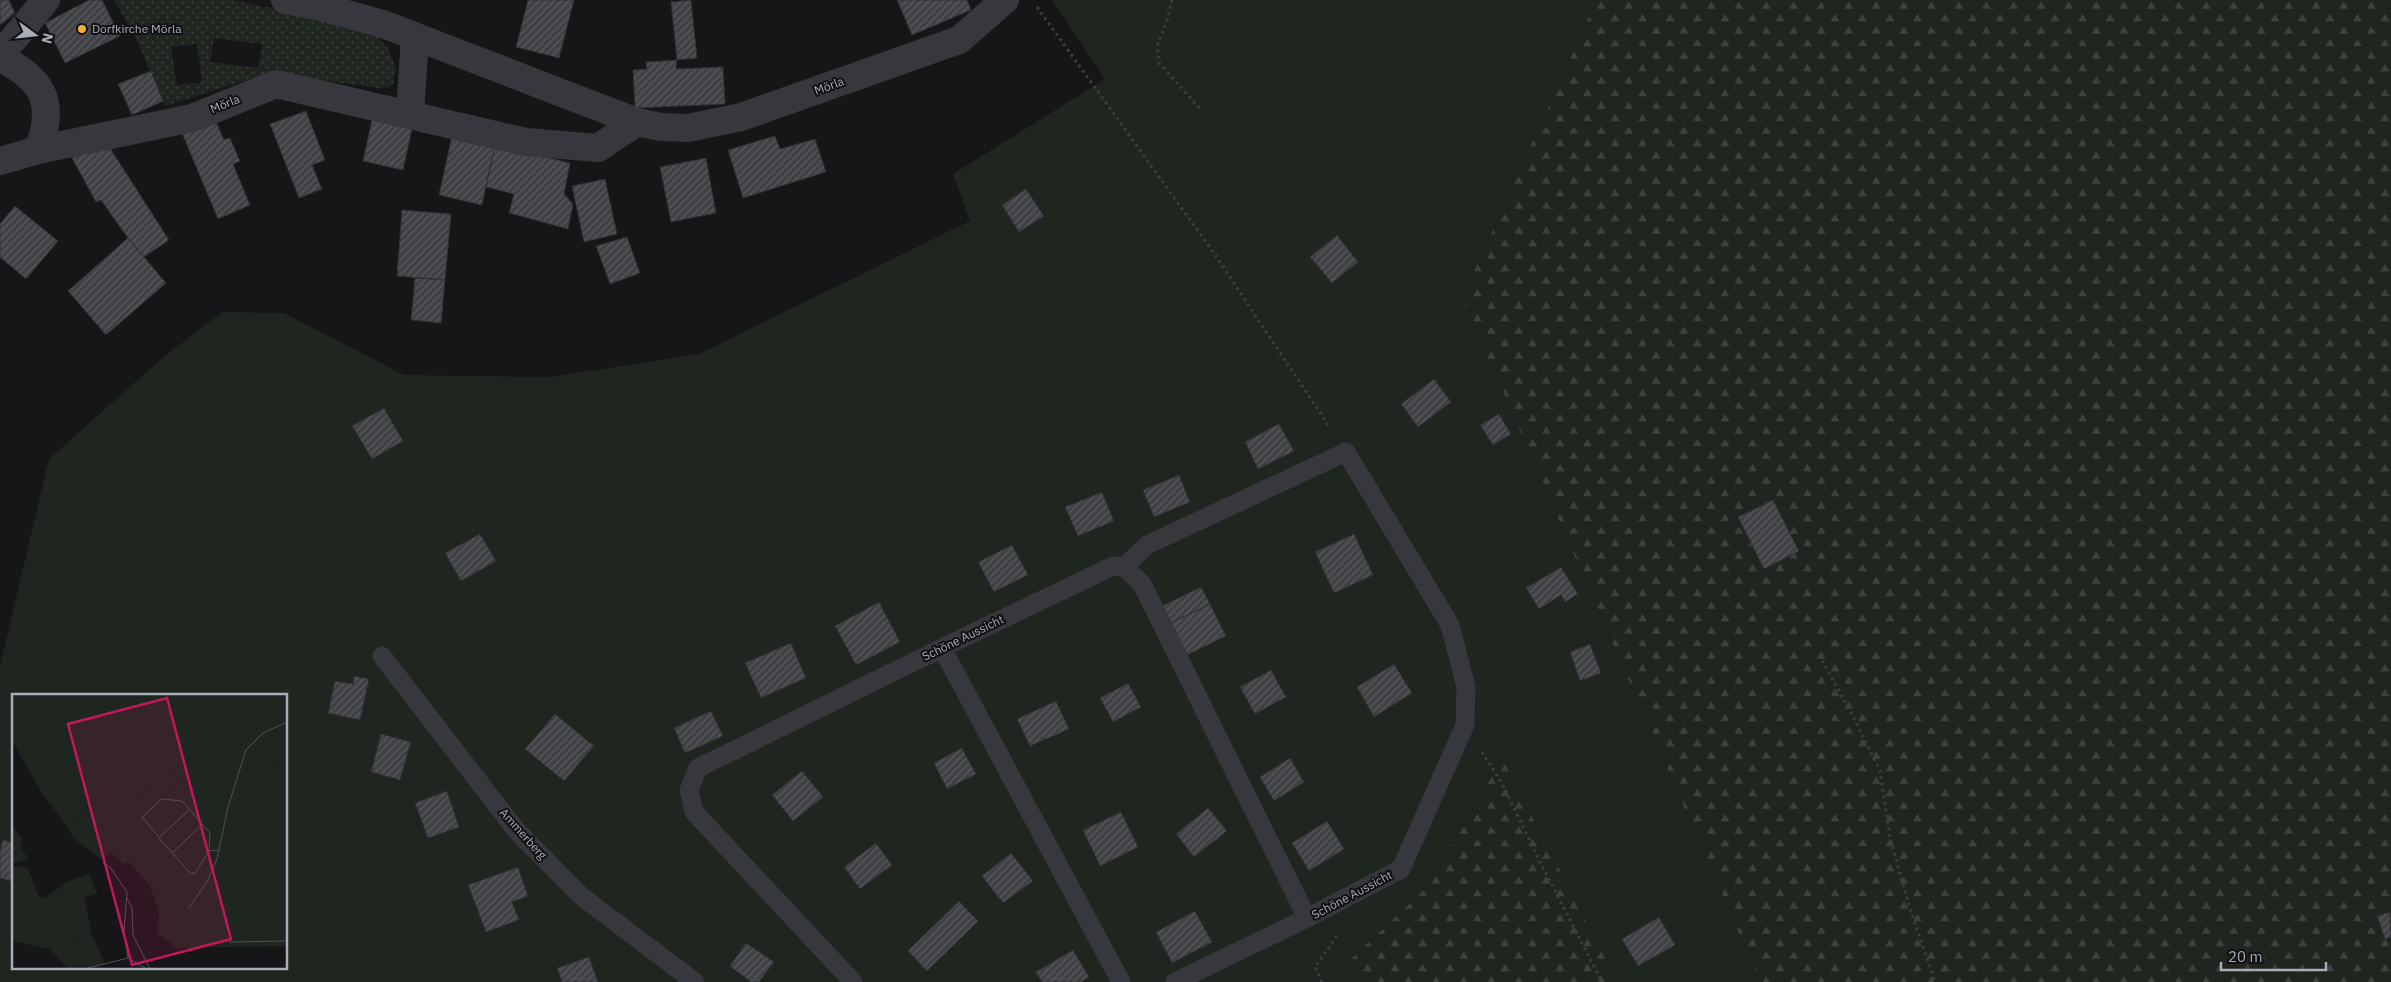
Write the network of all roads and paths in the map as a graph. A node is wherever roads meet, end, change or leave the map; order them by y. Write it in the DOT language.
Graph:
graph roads {
  1 [pos="46,0"];
  2 [pos="285,0"];
  3 [pos="1005,0"];
  4 [pos="1032,0"];
  5 [pos="1172,0"];
  6 [pos="415,37"];
  7 [pos="0,56"];
  8 [pos="1201,110"];
  9 [pos="410,114"];
  10 [pos="637,122"];
  11 [pos="38,150"];
  12 [pos="0,161"];
  13 [pos="1346,452"];
  14 [pos="1124,567"];
  15 [pos="942,648"];
  16 [pos="1819,655"];
  17 [pos="382,656"];
  18 [pos="1465,725"];
  19 [pos="1307,918"];
  20 [pos="695,982"];
  21 [pos="854,982"];
  22 [pos="1121,982"];
  23 [pos="1175,982"];
  24 [pos="1602,982"];
  25 [pos="1935,982"];
  1 -- 7 [label="street"];
  2 -- 6 [label="street, Mörla"];
  3 -- 10 [label="street, Mörla"];
  4 -- 13 [label="path"];
  5 -- 8 [label="path"];
  6 -- 9 [label="street"];
  6 -- 10 [label="street, Mörla"];
  7 -- 11 [label="street"];
  9 -- 10 [label="street, Mörla"];
  9 -- 11 [label="street, Mörla"];
  11 -- 12 [label="street, Mörla"];
  13 -- 14 [label="lane"];
  13 -- 18 [label="lane"];
  14 -- 15 [label="lane, Schöne Aussicht"];
  14 -- 19 [label="lane, Schöne Aussicht"];
  15 -- 21 [label="lane, Schöne Aussicht"];
  15 -- 22 [label="lane"];
  16 -- 25 [label="path"];
  17 -- 20 [label="lane, Ammerberg"];
  18 -- 19 [label="lane, Schöne Aussicht"];
  18 -- 24 [label="path"];
  19 -- 23 [label="lane, Schöne Aussicht"];
}
